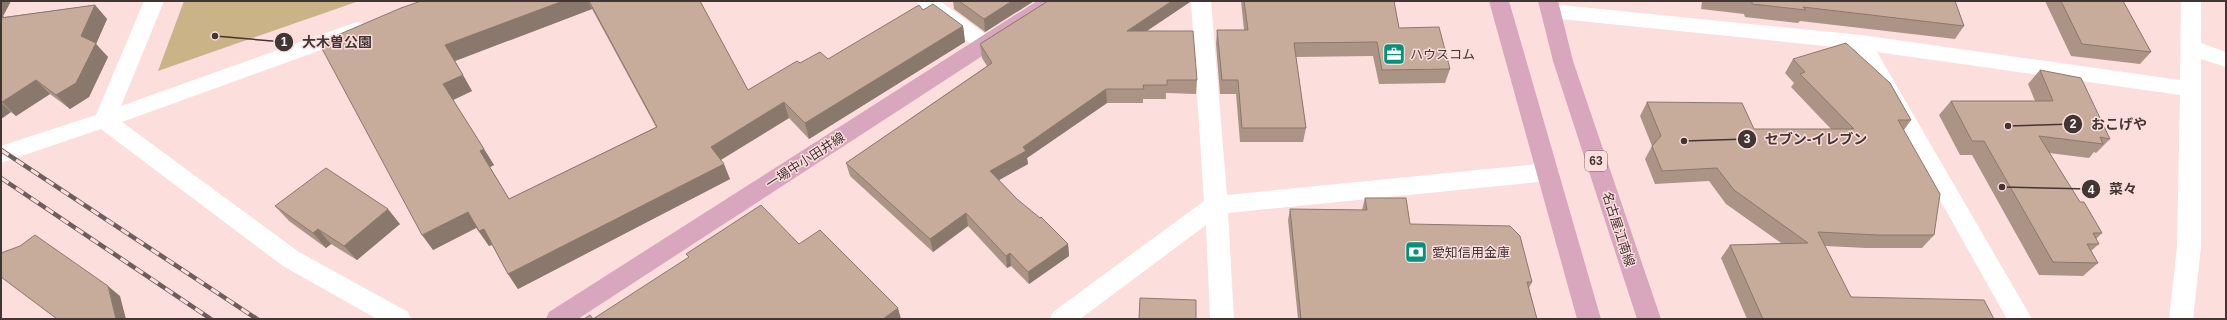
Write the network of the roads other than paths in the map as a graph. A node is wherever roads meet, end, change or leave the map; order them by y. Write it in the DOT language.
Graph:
graph roads {
  1 [pos="154,1"];
  2 [pos="926,1"];
  3 [pos="1052,1"];
  4 [pos="1200,1"];
  5 [pos="1500,1"];
  6 [pos="2191,1"];
  7 [pos="1550,6"];
  8 [pos="374,23"];
  9 [pos="1861,42"];
  10 [pos="985,44"];
  11 [pos="2191,47"];
  12 [pos="2226,60"];
  13 [pos="2190,89"];
  14 [pos="104,120"];
  15 [pos="1,154"];
  16 [pos="1548,172"];
  17 [pos="1216,205"];
  18 [pos="399,319"];
  19 [pos="558,319"];
  20 [pos="1062,319"];
  21 [pos="1222,319"];
  22 [pos="1589,319"];
  23 [pos="1649,319"];
  24 [pos="2020,319"];
  25 [pos="2181,319"];
  1 -- 14 [label="street"];
  2 -- 10 [label="street"];
  3 -- 10 [label="main road, 一場中小田井線"];
  4 -- 17 [label="street"];
  5 -- 16 [label="main road"];
  6 -- 11 [label="street"];
  7 -- 9 [label="street"];
  7 -- 23 [label="main road, 名古屋江南線 / 63"];
  8 -- 14 [label="street"];
  9 -- 13 [label="street"];
  9 -- 24 [label="street"];
  10 -- 19 [label="main road, 一場中小田井線"];
  11 -- 12 [label="street"];
  11 -- 13 [label="street"];
  13 -- 25 [label="street"];
  14 -- 15 [label="street"];
  14 -- 18 [label="street"];
  16 -- 17 [label="street"];
  16 -- 22 [label="main road"];
  17 -- 20 [label="street"];
  17 -- 21 [label="street"];
}
